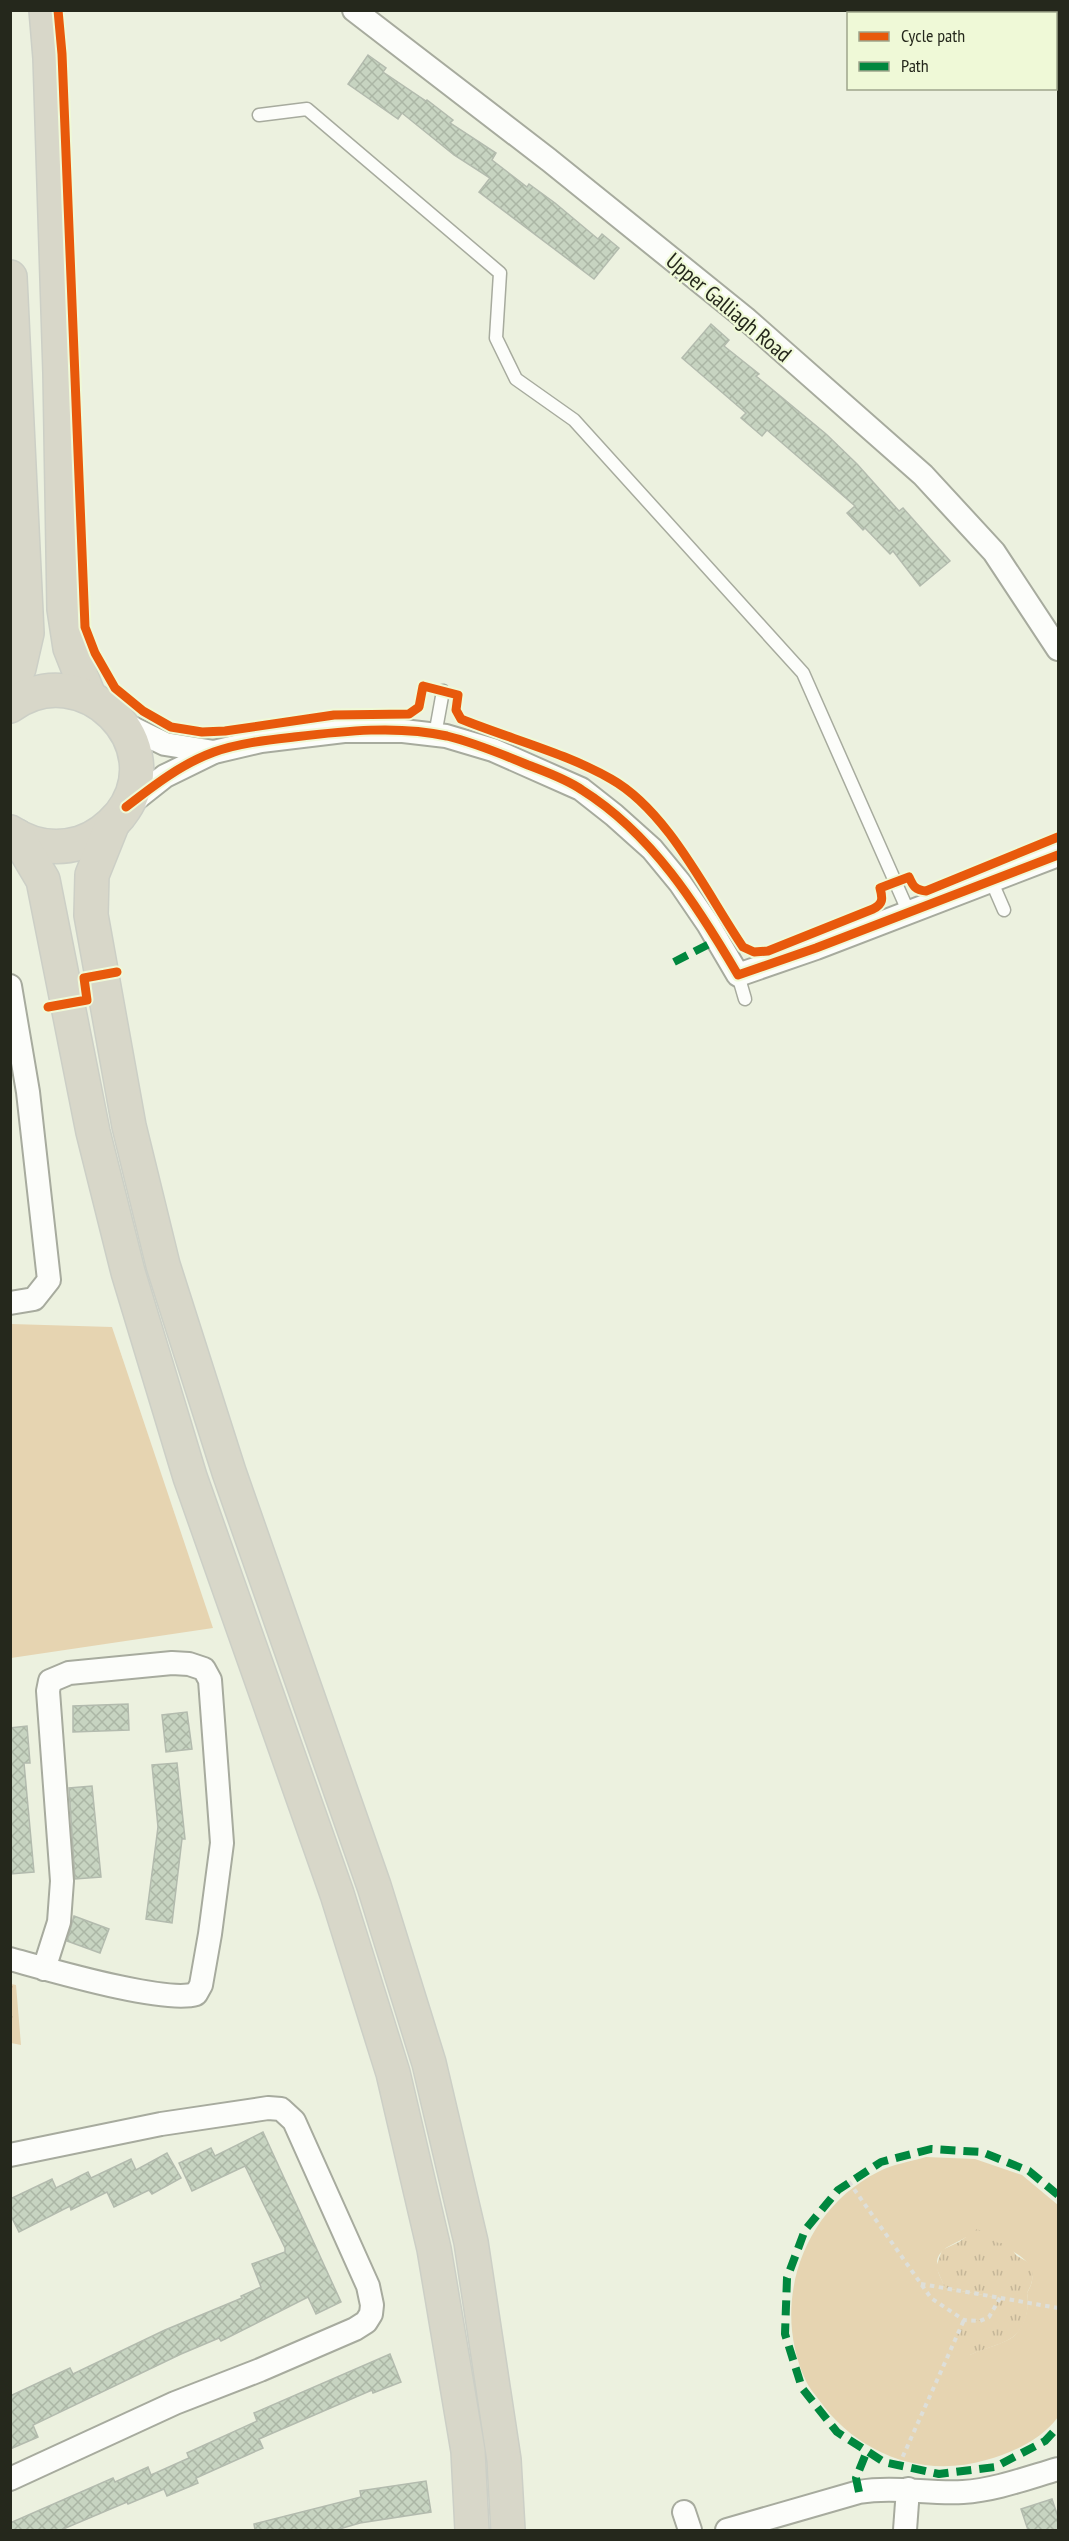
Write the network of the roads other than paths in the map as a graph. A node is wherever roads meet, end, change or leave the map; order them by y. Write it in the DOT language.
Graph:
graph roads {
  1 [pos="46,10"];
  2 [pos="354,10"];
  3 [pos="259,116"];
  4 [pos="10,277"];
  5 [pos="1059,648"];
  6 [pos="10,690"];
  7 [pos="443,691"];
  8 [pos="89,696"];
  9 [pos="10,706"];
  10 [pos="122,723"];
  11 [pos="435,735"];
  12 [pos="214,752"];
  13 [pos="119,816"];
  14 [pos="14,834"];
  15 [pos="1059,855"];
  16 [pos="991,880"];
  17 [pos="1004,910"];
  18 [pos="909,913"];
  19 [pos="738,975"];
  20 [pos="10,986"];
  21 [pos="745,999"];
  22 [pos="19,1093"];
  23 [pos="10,1303"];
  24 [pos="10,1959"];
  25 [pos="45,1969"];
  26 [pos="10,2155"];
  27 [pos="1059,2469"];
  28 [pos="10,2479"];
  29 [pos="909,2489"];
  30 [pos="472,2530"];
  31 [pos="508,2530"];
  32 [pos="727,2530"];
  33 [pos="905,2530"];
  1 -- 8 [label="highway"];
  2 -- 5 [label="street, Upper Galliagh Road"];
  3 -- 18 [label="lane"];
  4 -- 6 [label="highway"];
  7 -- 11 [label="lane"];
  8 -- 9 [label="highway"];
  8 -- 10 [label="highway"];
  10 -- 12 [label="street"];
  10 -- 13 [label="highway"];
  11 -- 12 [label="street"];
  11 -- 19 [label="street"];
  12 -- 13 [label="street"];
  13 -- 14 [label="highway"];
  13 -- 31 [label="highway"];
  14 -- 30 [label="highway"];
  15 -- 16 [label="street"];
  16 -- 17 [label="lane"];
  16 -- 18 [label="street"];
  18 -- 19 [label="street"];
  19 -- 21 [label="lane"];
  20 -- 22 [label="street"];
  22 -- 23 [label="street"];
  24 -- 25 [label="street"];
  25 -- 25 [label="street"];
  26 -- 28 [label="street"];
  27 -- 29 [label="street"];
  29 -- 32 [label="street"];
  29 -- 33 [label="street"];
}
